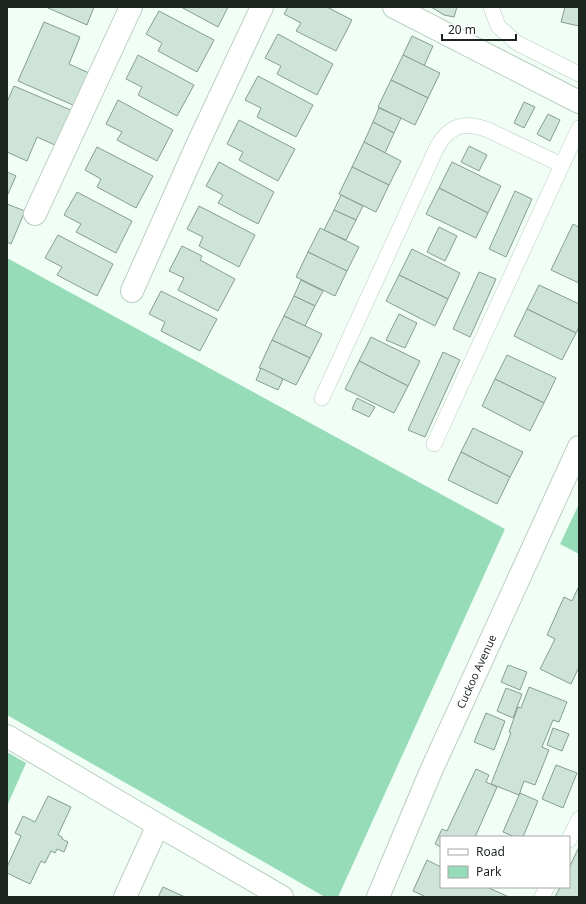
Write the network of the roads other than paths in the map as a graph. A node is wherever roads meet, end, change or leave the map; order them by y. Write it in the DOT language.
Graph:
graph roads {
  1 [pos="131,7"];
  2 [pos="262,7"];
  3 [pos="394,7"];
  4 [pos="492,7"];
  5 [pos="579,74"];
  6 [pos="579,102"];
  7 [pos="579,128"];
  8 [pos="562,165"];
  9 [pos="34,214"];
  10 [pos="132,291"];
  11 [pos="322,398"];
  12 [pos="434,444"];
  13 [pos="579,447"];
  14 [pos="7,736"];
  15 [pos="579,819"];
  16 [pos="158,825"];
  17 [pos="570,838"];
  18 [pos="546,888"];
  19 [pos="125,897"];
  20 [pos="282,897"];
  21 [pos="378,897"];
  22 [pos="542,897"];
  1 -- 9 [label="street"];
  2 -- 10 [label="street"];
  3 -- 6 [label="street"];
  4 -- 5 [label="lane"];
  7 -- 8 [label="lane"];
  8 -- 11 [label="lane"];
  8 -- 12 [label="lane"];
  13 -- 21 [label="street, Cuckoo Avenue"];
  14 -- 16 [label="street"];
  15 -- 17 [label="lane"];
  16 -- 19 [label="street"];
  16 -- 20 [label="street"];
  18 -- 22 [label="lane"];
}
